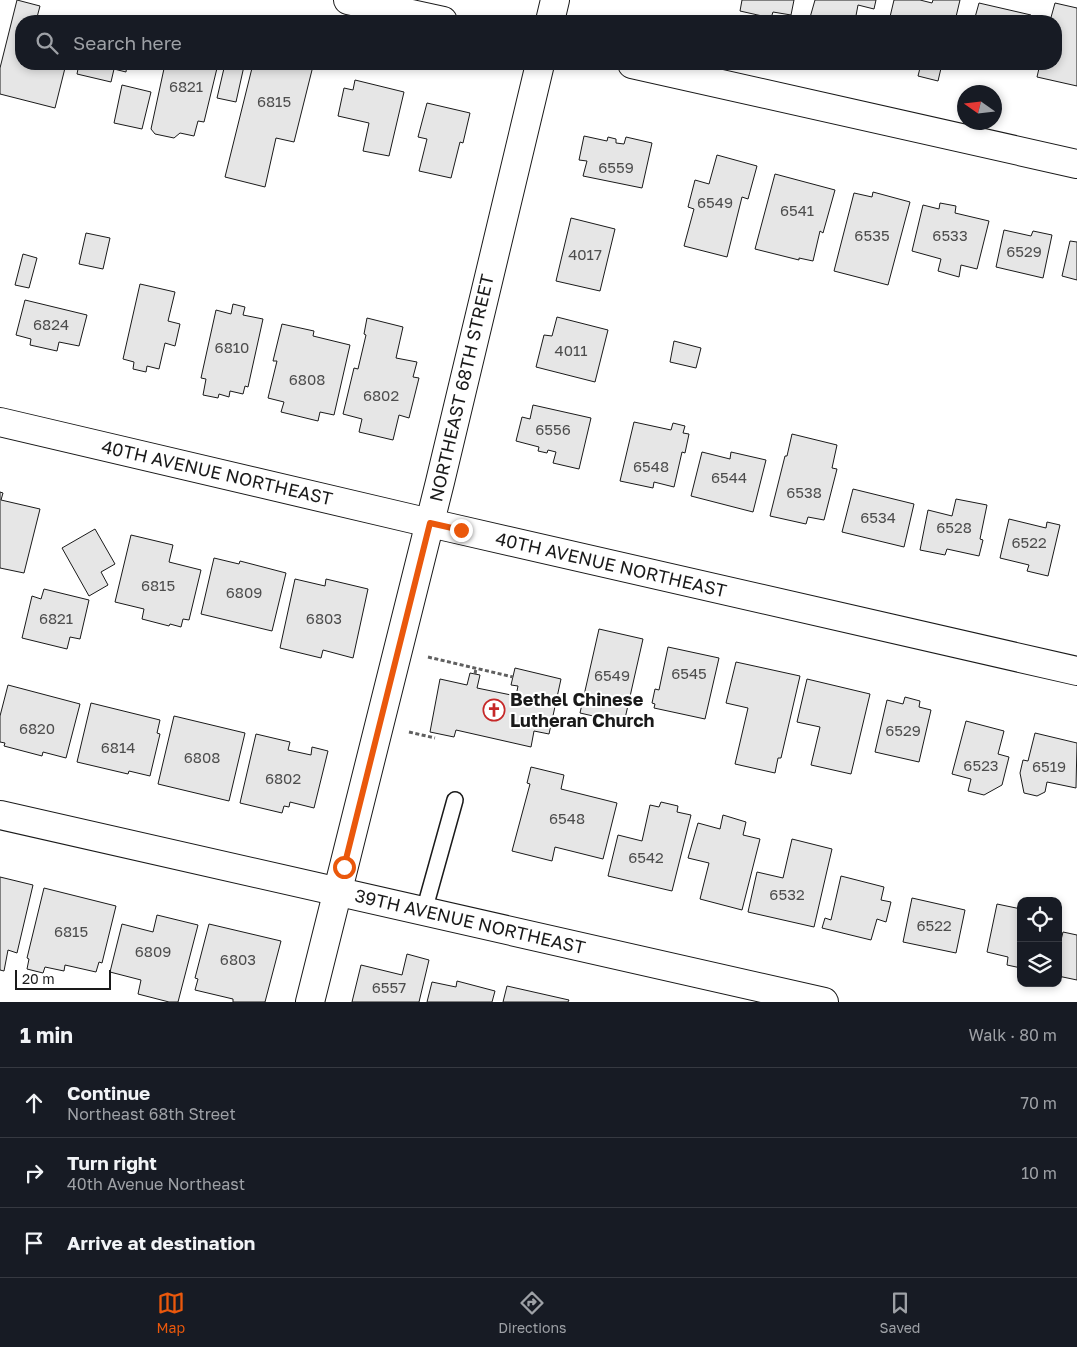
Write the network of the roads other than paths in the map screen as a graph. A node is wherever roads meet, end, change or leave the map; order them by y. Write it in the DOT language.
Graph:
graph roads {
  1 [pos="348,0"];
  2 [pos="555,0"];
  3 [pos="416,15"];
  4 [pos="551,15"];
  5 [pos="539,70"];
  6 [pos="659,70"];
  7 [pos="1077,164"];
  8 [pos="0,422"];
  9 [pos="430,523"];
  10 [pos="1077,671"];
  11 [pos="455,800"];
  12 [pos="0,815"];
  13 [pos="338,892"];
  14 [pos="424,911"];
  15 [pos="310,1002"];
  16 [pos="824,1002"];
  1 -- 3 [label="street"];
  2 -- 4 [label="street"];
  5 -- 9 [label="street, NORTHEAST 68TH STREET"];
  6 -- 7 [label="street"];
  8 -- 9 [label="street, 40TH AVENUE NORTHEAST"];
  9 -- 10 [label="street, 40TH AVENUE NORTHEAST"];
  9 -- 13 [label="street, NORTHEAST 68TH STREET"];
  11 -- 14 [label="lane"];
  12 -- 13 [label="street, 39TH AVENUE NORTHEAST"];
  13 -- 14 [label="street, 39TH AVENUE NORTHEAST"];
  13 -- 15 [label="street, NORTHEAST 68TH STREET"];
  14 -- 16 [label="street, 39TH AVENUE NORTHEAST"];
}
